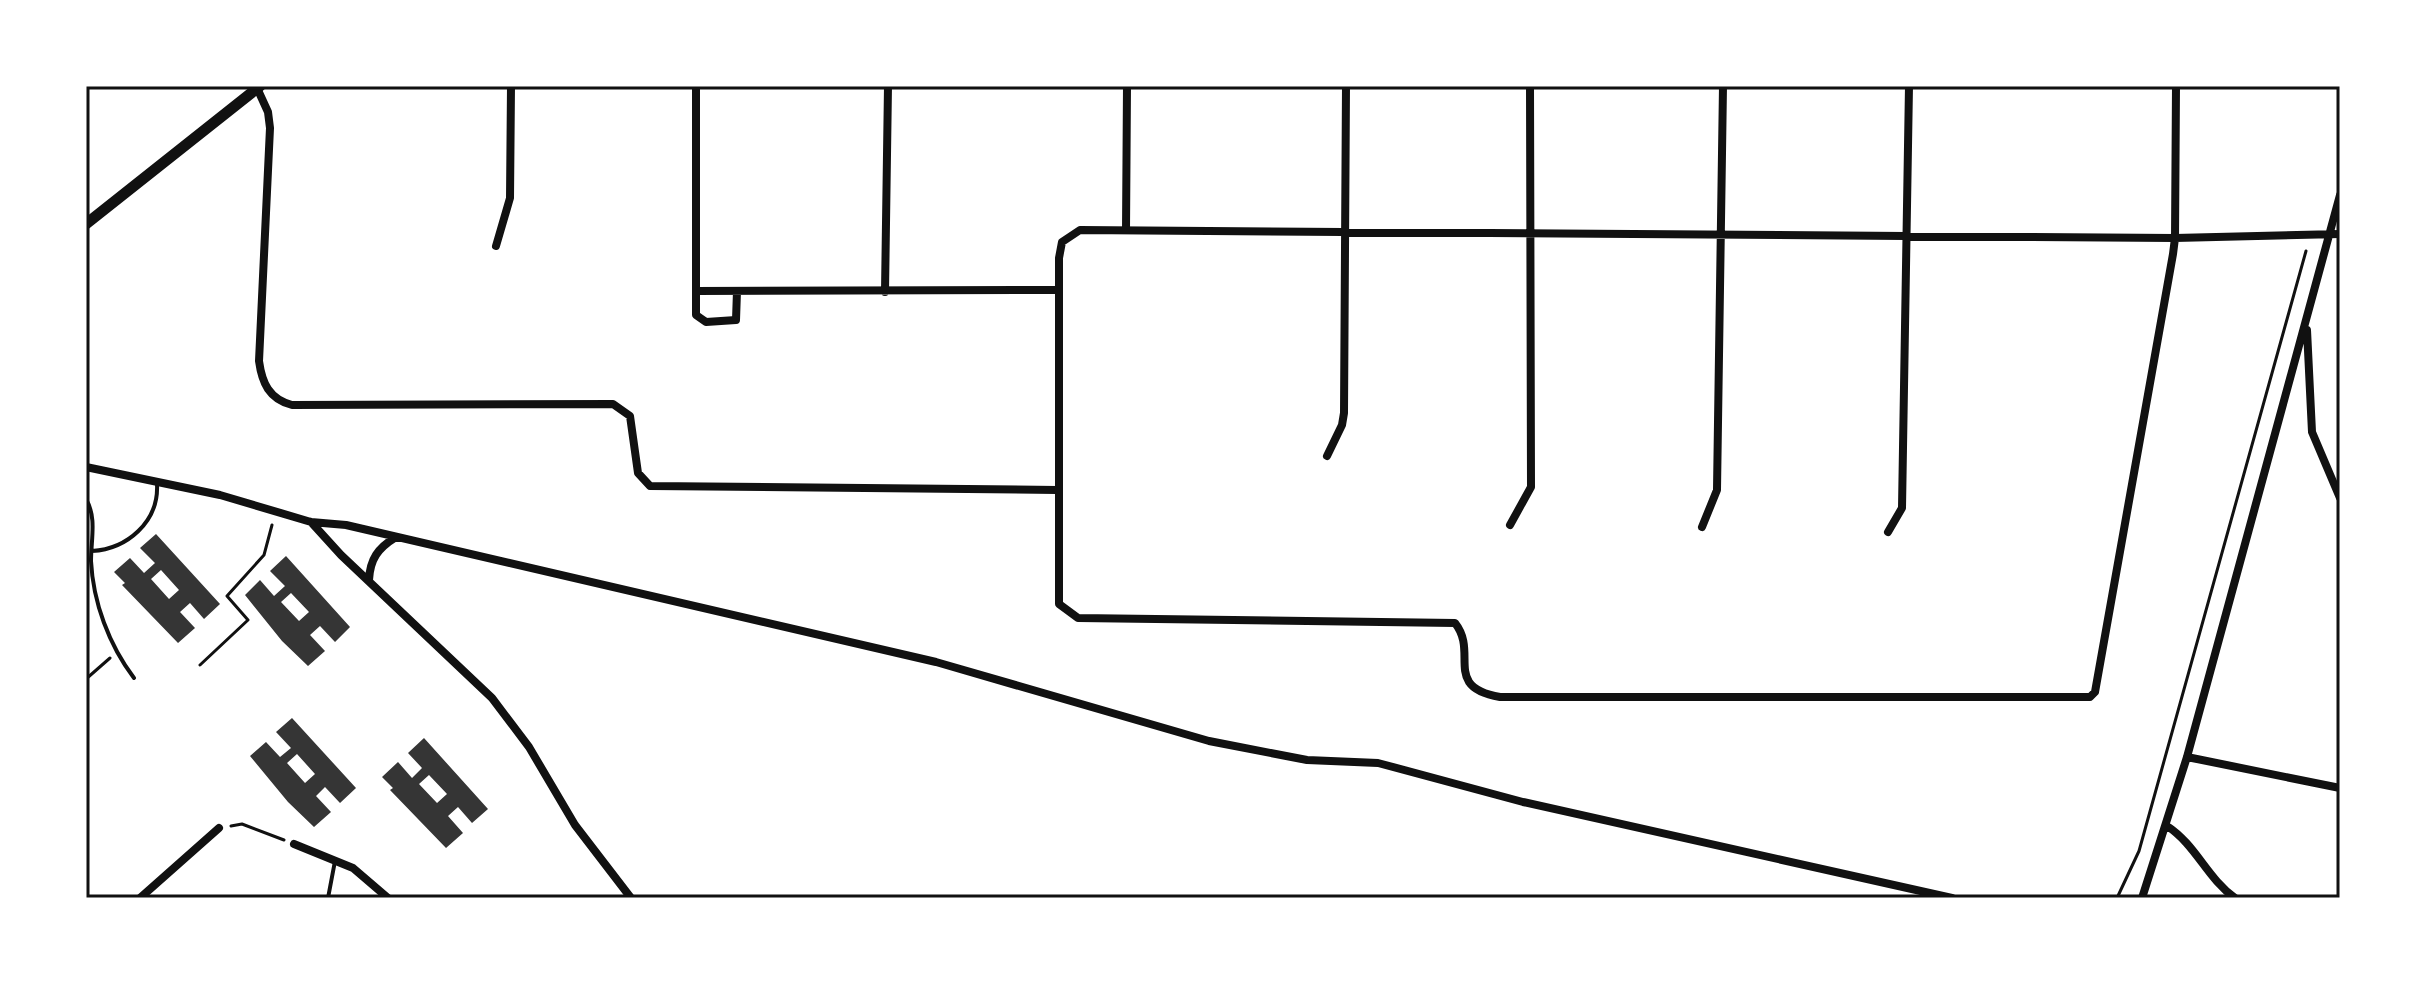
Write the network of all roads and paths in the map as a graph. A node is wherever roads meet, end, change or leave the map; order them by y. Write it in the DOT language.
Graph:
graph roads {
  1 [pos="511,86"];
  2 [pos="696,86"];
  3 [pos="888,86"];
  4 [pos="1127,86"];
  5 [pos="1346,86"];
  6 [pos="1530,86"];
  7 [pos="1723,86"];
  8 [pos="2176,86"];
  9 [pos="258,87"];
  10 [pos="1909,89"];
  11 [pos="2340,195"];
  12 [pos="86,224"];
  13 [pos="1126,230"];
  14 [pos="1345,233"];
  15 [pos="1532,234"];
  16 [pos="2329,234"];
  17 [pos="2340,234"];
  18 [pos="1907,235"];
  19 [pos="1721,236"];
  20 [pos="2175,238"];
  21 [pos="496,246"];
  22 [pos="2306,251"];
  23 [pos="1058,290"];
  24 [pos="696,291"];
  25 [pos="737,291"];
  26 [pos="885,292"];
  27 [pos="2307,317"];
  28 [pos="1327,456"];
  29 [pos="86,467"];
  30 [pos="157,482"];
  31 [pos="1057,490"];
  32 [pos="2340,498"];
  33 [pos="86,499"];
  34 [pos="273,510"];
  35 [pos="311,522"];
  36 [pos="1510,525"];
  37 [pos="1702,527"];
  38 [pos="1888,532"];
  39 [pos="396,536"];
  40 [pos="92,551"];
  41 [pos="369,580"];
  42 [pos="116,653"];
  43 [pos="200,665"];
  44 [pos="134,678"];
  45 [pos="86,679"];
  46 [pos="2187,757"];
  47 [pos="2340,788"];
  48 [pos="2167,826"];
  49 [pos="219,828"];
  50 [pos="294,844"];
  51 [pos="335,861"];
  52 [pos="1906,893"];
  53 [pos="140,898"];
  54 [pos="328,898"];
  55 [pos="388,898"];
  56 [pos="631,898"];
  57 [pos="1952,898"];
  58 [pos="2117,898"];
  59 [pos="2142,898"];
  60 [pos="2235,898"];
  1 -- 21 [label="street"];
  2 -- 24 [label="street"];
  3 -- 26 [label="street"];
  4 -- 13 [label="street"];
  5 -- 14 [label="street"];
  6 -- 15 [label="street"];
  7 -- 19 [label="street"];
  8 -- 20 [label="street"];
  9 -- 12 [label="main road"];
  9 -- 31 [label="street"];
  10 -- 18 [label="street"];
  11 -- 16 [label="street"];
  13 -- 14 [label="street"];
  13 -- 23 [label="street"];
  14 -- 15 [label="street"];
  14 -- 28 [label="street"];
  15 -- 19 [label="street"];
  15 -- 36 [label="street"];
  16 -- 17 [label="street"];
  16 -- 20 [label="street"];
  16 -- 27 [label="street"];
  18 -- 19 [label="street"];
  18 -- 20 [label="street"];
  18 -- 38 [label="street"];
  19 -- 37 [label="street"];
  20 -- 31 [label="street"];
  22 -- 58 [label="path"];
  23 -- 26 [label="street"];
  23 -- 31 [label="street"];
  24 -- 25 [label="street"];
  24 -- 25 [label="street"];
  25 -- 26 [label="street"];
  27 -- 32 [label="street"];
  27 -- 46 [label="street"];
  29 -- 30 [label="street"];
  30 -- 34 [label="street"];
  30 -- 40 [label="lane"];
  33 -- 40 [label="lane"];
  34 -- 35 [label="street"];
  34 -- 43 [label="path"];
  35 -- 39 [label="street"];
  35 -- 41 [label="street"];
  39 -- 41 [label="street"];
  39 -- 52 [label="street"];
  40 -- 42 [label="lane"];
  41 -- 56 [label="street"];
  42 -- 44 [label="lane"];
  42 -- 45 [label="path"];
  46 -- 47 [label="street"];
  46 -- 48 [label="street"];
  48 -- 59 [label="street"];
  48 -- 60 [label="street"];
  49 -- 50 [label="path"];
  49 -- 53 [label="street"];
  50 -- 51 [label="street"];
  51 -- 54 [label="lane"];
  51 -- 55 [label="street"];
  52 -- 57 [label="street"];
}
